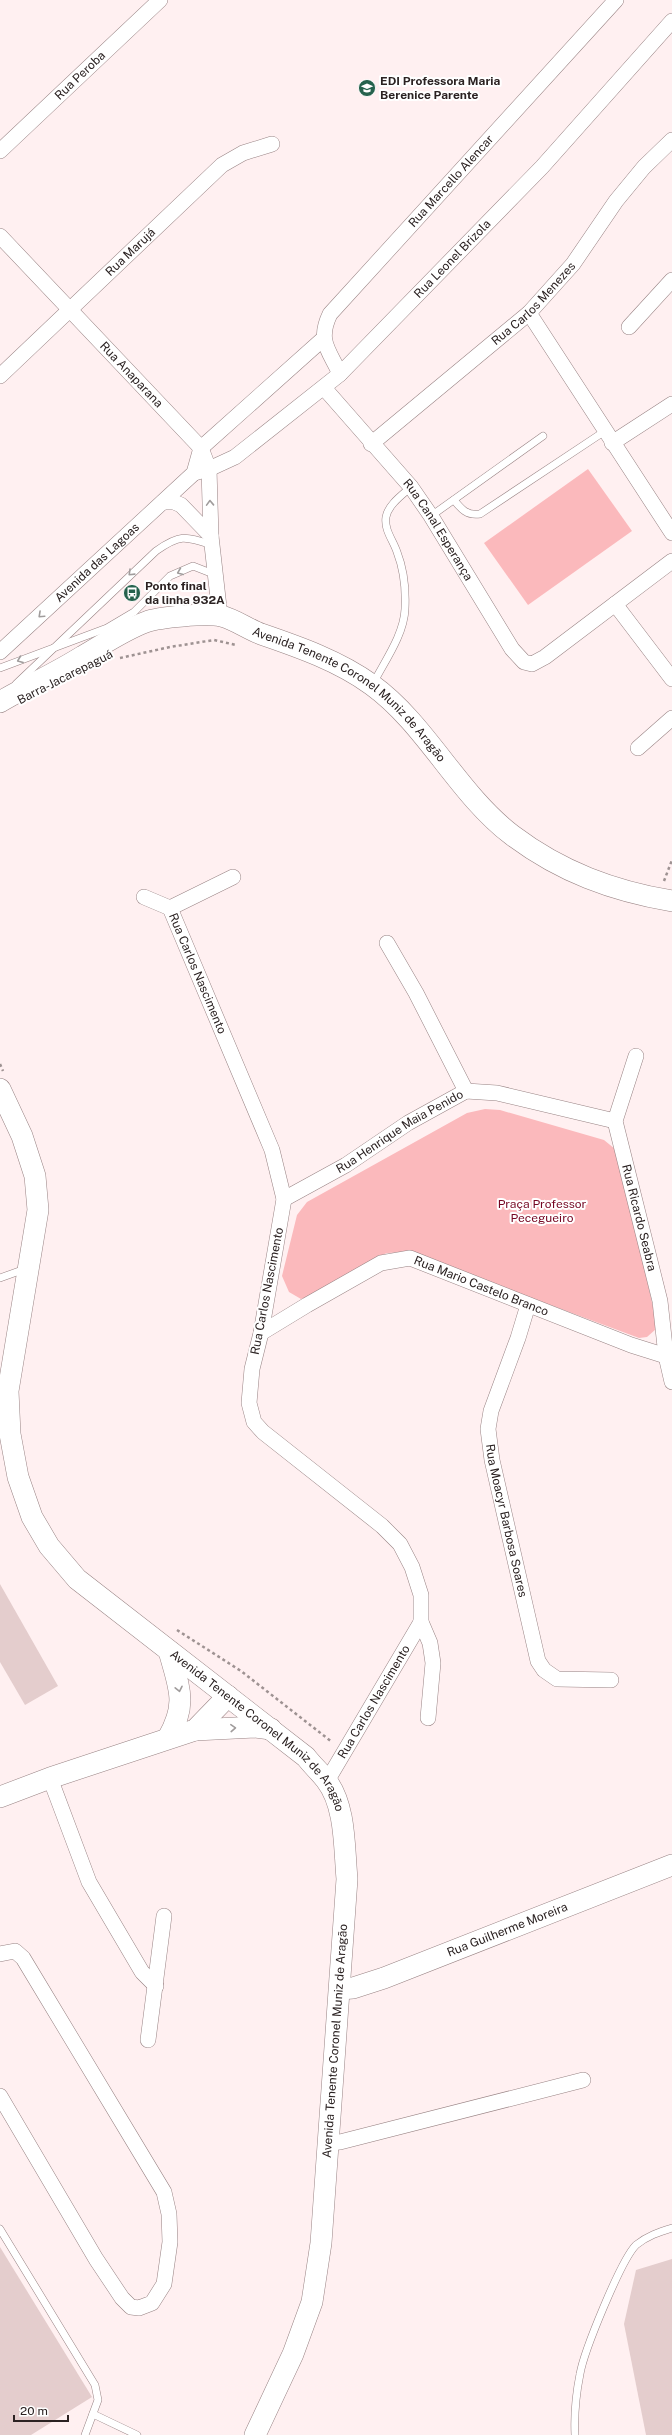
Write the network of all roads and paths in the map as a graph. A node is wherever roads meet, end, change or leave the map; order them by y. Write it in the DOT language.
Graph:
graph roads {
  1 [pos="160,0"];
  2 [pos="616,0"];
  3 [pos="672,21"];
  4 [pos="672,140"];
  5 [pos="272,144"];
  6 [pos="0,151"];
  7 [pos="0,236"];
  8 [pos="672,280"];
  9 [pos="70,311"];
  10 [pos="529,313"];
  11 [pos="629,326"];
  12 [pos="323,339"];
  13 [pos="340,374"];
  14 [pos="0,376"];
  15 [pos="325,389"];
  16 [pos="672,404"];
  17 [pos="543,436"];
  18 [pos="609,437"];
  19 [pos="371,444"];
  20 [pos="201,448"];
  21 [pos="209,469"];
  22 [pos="194,473"];
  23 [pos="411,487"];
  24 [pos="454,500"];
  25 [pos="163,502"];
  26 [pos="431,516"];
  27 [pos="670,526"];
  28 [pos="212,541"];
  29 [pos="672,561"];
  30 [pos="216,575"];
  31 [pos="615,604"];
  32 [pos="220,616"];
  33 [pos="54,647"];
  34 [pos="244,647"];
  35 [pos="0,652"];
  36 [pos="113,661"];
  37 [pos="0,668"];
  38 [pos="672,679"];
  39 [pos="372,685"];
  40 [pos="0,701"];
  41 [pos="672,718"];
  42 [pos="638,748"];
  43 [pos="233,877"];
  44 [pos="144,897"];
  45 [pos="672,901"];
  46 [pos="170,908"];
  47 [pos="387,943"];
  48 [pos="636,1056"];
  49 [pos="0,1089"];
  50 [pos="466,1091"];
  51 [pos="615,1121"];
  52 [pos="284,1199"];
  53 [pos="29,1268"];
  54 [pos="0,1278"];
  55 [pos="528,1304"];
  56 [pos="261,1333"];
  57 [pos="666,1356"];
  58 [pos="672,1382"];
  59 [pos="421,1622"];
  60 [pos="169,1651"];
  61 [pos="611,1680"];
  62 [pos="228,1696"];
  63 [pos="428,1718"];
  64 [pos="271,1728"];
  65 [pos="195,1730"];
  66 [pos="168,1738"];
  67 [pos="50,1778"];
  68 [pos="327,1781"];
  69 [pos="0,1797"];
  70 [pos="672,1865"];
  71 [pos="164,1916"];
  72 [pos="0,1954"];
  73 [pos="156,1986"];
  74 [pos="340,1989"];
  75 [pos="148,2040"];
  76 [pos="583,2080"];
  77 [pos="0,2096"];
  78 [pos="327,2143"];
  79 [pos="672,2228"];
  80 [pos="0,2229"];
  81 [pos="93,2414"];
  82 [pos="85,2435"];
  83 [pos="137,2435"];
  84 [pos="255,2435"];
  85 [pos="575,2435"];
  1 -- 6 [label="street, Rua Peroba"];
  2 -- 12 [label="street, Rua Marcello Alencar"];
  3 -- 13 [label="street, Rua Leonel Brizola"];
  4 -- 10 [label="street, Rua Carlos Menezes"];
  5 -- 9 [label="street, Rua Marujá"];
  7 -- 9 [label="street, Rua Anaparana"];
  8 -- 11 [label="street"];
  9 -- 14 [label="street, Rua Marujá"];
  9 -- 20 [label="street, Rua Anaparana"];
  10 -- 18 [label="street"];
  10 -- 19 [label="street, Rua Carlos Menezes"];
  12 -- 13 [label="street"];
  12 -- 20 [label="street"];
  13 -- 15 [label="street, Rua Leonel Brizola"];
  15 -- 19 [label="street, Rua Canal Esperança"];
  15 -- 21 [label="street, Rua Leonel Brizola"];
  16 -- 18 [label="street"];
  17 -- 24 [label="lane"];
  18 -- 24 [label="lane"];
  18 -- 27 [label="street"];
  19 -- 23 [label="street, Rua Canal Esperança"];
  20 -- 21 [label="street, Rua Anaparana"];
  20 -- 22 [label="street"];
  21 -- 22 [label="street, Avenida das Lagoas"];
  28 -- 21 [label="street, Rua Anaparana, one-way"];
  22 -- 25 [label="street, Avenida das Lagoas"];
  23 -- 26 [label="street, Rua Canal Esperança"];
  23 -- 39 [label="lane"];
  24 -- 26 [label="lane"];
  25 -- 28 [label="street"];
  25 -- 35 [label="street, Avenida das Lagoas, one-way"];
  26 -- 31 [label="street, Rua Canal Esperança"];
  28 -- 30 [label="street, Rua Anaparana"];
  28 -- 33 [label="lane, one-way"];
  29 -- 31 [label="street, Rua Canal Esperança"];
  30 -- 32 [label="street, Rua Anaparana"];
  30 -- 33 [label="lane, one-way"];
  31 -- 38 [label="street"];
  32 -- 39 [label="main road, Avenida Tenente Coronel Muniz de Aragão"];
  32 -- 40 [label="main road, Avenida Tenente Coronel Muniz de Aragão"];
  33 -- 37 [label="lane, one-way"];
  33 -- 40 [label="lane"];
  34 -- 36 [label="path, Barra-Jacarepaguá"];
  39 -- 45 [label="main road, Avenida Tenente Coronel Muniz de Aragão"];
  41 -- 42 [label="street"];
  43 -- 46 [label="street, Rua Carlos Nascimento"];
  44 -- 46 [label="street, Rua Carlos Nascimento"];
  46 -- 52 [label="street, Rua Carlos Nascimento"];
  47 -- 50 [label="street"];
  48 -- 51 [label="street"];
  49 -- 53 [label="main road, Avenida Tenente Coronel Muniz de Aragão"];
  50 -- 51 [label="street, Rua Henrique Maia Penido"];
  50 -- 52 [label="street, Rua Henrique Maia Penido"];
  51 -- 57 [label="street, Rua Ricardo Seabra"];
  52 -- 56 [label="street, Rua Carlos Nascimento"];
  53 -- 54 [label="lane"];
  53 -- 60 [label="main road, Avenida Tenente Coronel Muniz de Aragão"];
  55 -- 56 [label="street, Rua Mario Castelo Branco"];
  55 -- 57 [label="street, Rua Mario Castelo Branco"];
  55 -- 61 [label="street, Rua Moacyr Barbosa Soares"];
  56 -- 59 [label="street, Rua Carlos Nascimento"];
  57 -- 58 [label="street, Rua Ricardo Seabra"];
  59 -- 63 [label="street, Rua Carlos Nascimento"];
  59 -- 68 [label="street, Rua Carlos Nascimento"];
  60 -- 62 [label="main road, Avenida Tenente Coronel Muniz de Aragão"];
  60 -- 66 [label="main road, one-way"];
  62 -- 64 [label="main road, Avenida Tenente Coronel Muniz de Aragão"];
  62 -- 65 [label="main road"];
  65 -- 64 [label="main road, one-way"];
  64 -- 68 [label="main road, Avenida Tenente Coronel Muniz de Aragão"];
  65 -- 66 [label="main road"];
  66 -- 67 [label="main road"];
  67 -- 69 [label="main road"];
  67 -- 73 [label="street"];
  68 -- 74 [label="main road, Avenida Tenente Coronel Muniz de Aragão"];
  70 -- 74 [label="main road, Rua Guilherme Moreira"];
  71 -- 73 [label="street"];
  72 -- 77 [label="street"];
  73 -- 75 [label="street"];
  74 -- 78 [label="main road, Avenida Tenente Coronel Muniz de Aragão"];
  76 -- 78 [label="street"];
  78 -- 84 [label="main road, Avenida Tenente Coronel Muniz de Aragão"];
  79 -- 85 [label="lane"];
  80 -- 81 [label="lane"];
  81 -- 82 [label="lane"];
  81 -- 83 [label="lane"];
}
